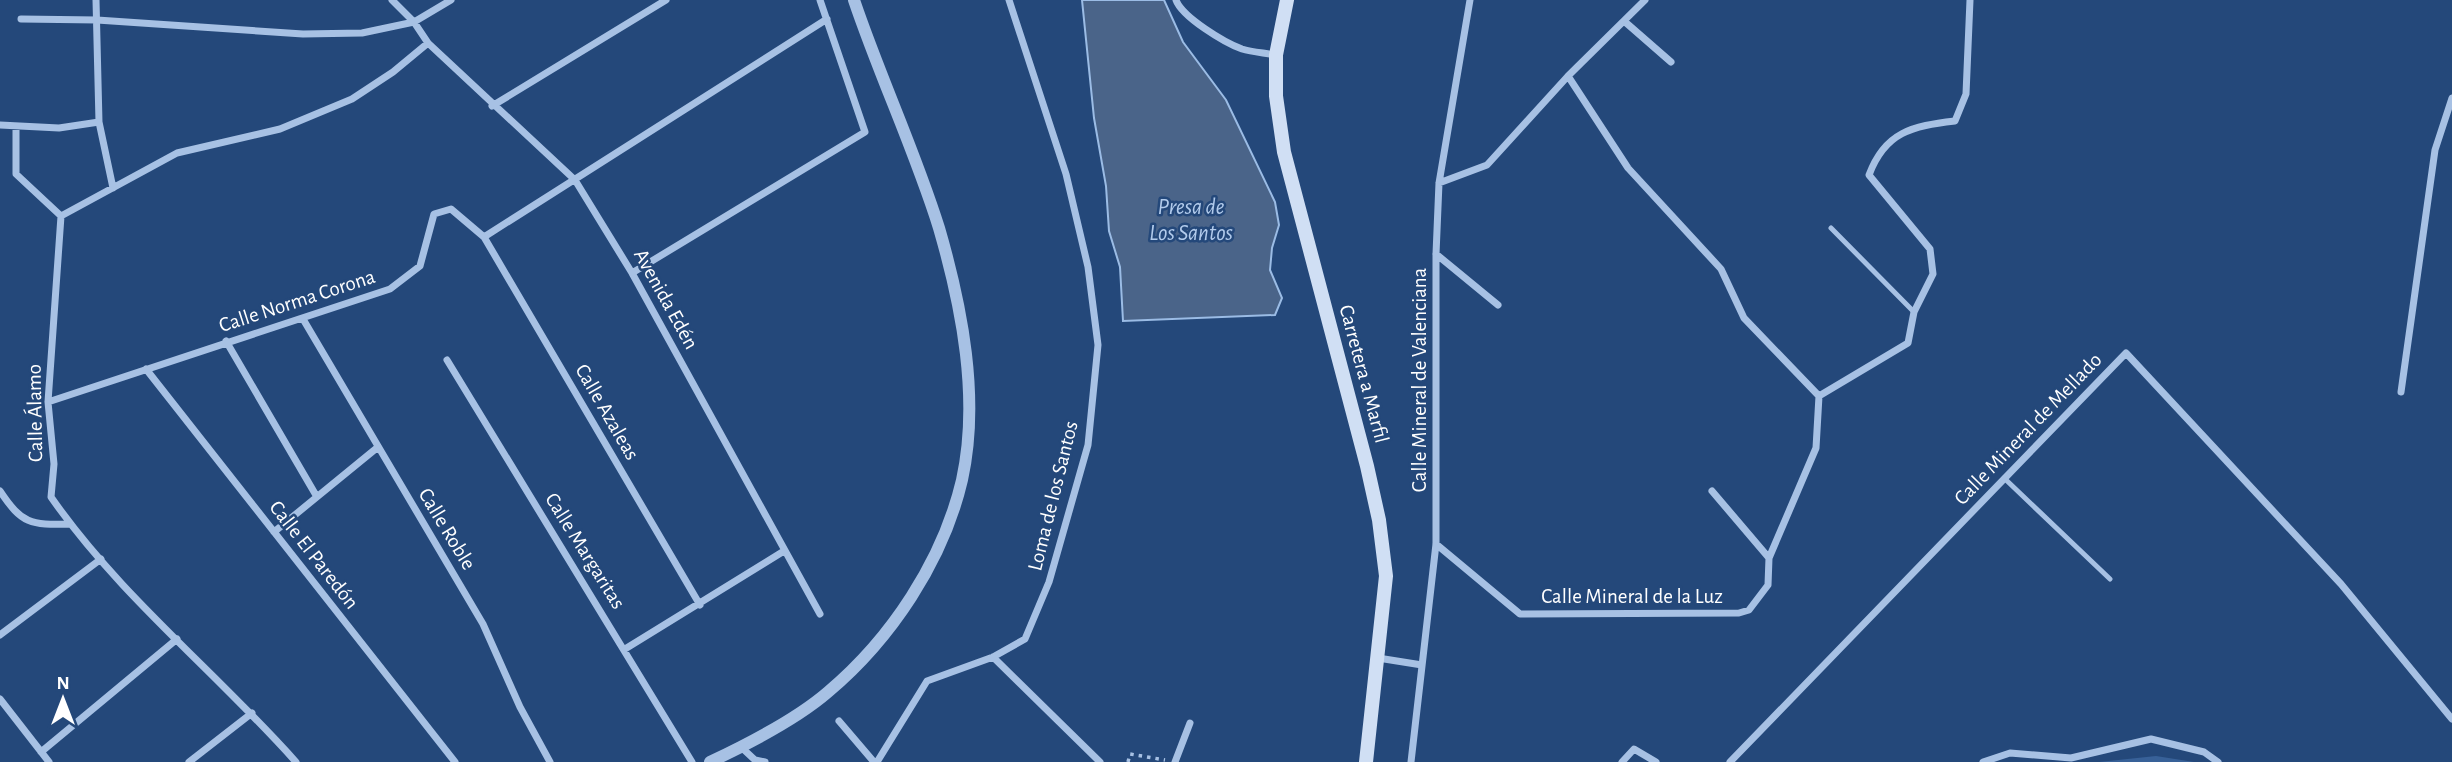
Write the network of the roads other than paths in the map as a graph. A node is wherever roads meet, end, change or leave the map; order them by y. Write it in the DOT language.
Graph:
graph roads {
  1 [pos="96,0"];
  2 [pos="392,0"];
  3 [pos="450,0"];
  4 [pos="666,0"];
  5 [pos="820,0"];
  6 [pos="854,0"];
  7 [pos="1009,0"];
  8 [pos="1176,0"];
  9 [pos="1287,0"];
  10 [pos="1470,0"];
  11 [pos="1645,0"];
  12 [pos="1970,0"];
  13 [pos="22,19"];
  14 [pos="827,19"];
  15 [pos="97,20"];
  16 [pos="1624,21"];
  17 [pos="414,22"];
  18 [pos="428,43"];
  19 [pos="1276,55"];
  20 [pos="1671,62"];
  21 [pos="1568,76"];
  22 [pos="2452,98"];
  23 [pos="492,106"];
  24 [pos="99,122"];
  25 [pos="0,125"];
  26 [pos="16,126"];
  27 [pos="575,180"];
  28 [pos="1439,183"];
  29 [pos="113,188"];
  30 [pos="61,216"];
  31 [pos="1831,228"];
  32 [pos="484,237"];
  33 [pos="1436,254"];
  34 [pos="632,274"];
  35 [pos="1498,305"];
  36 [pos="1914,312"];
  37 [pos="303,319"];
  38 [pos="226,341"];
  39 [pos="447,360"];
  40 [pos="146,369"];
  41 [pos="2402,392"];
  42 [pos="1819,396"];
  43 [pos="48,402"];
  44 [pos="378,447"];
  45 [pos="2004,478"];
  46 [pos="0,491"];
  47 [pos="1712,491"];
  48 [pos="317,496"];
  49 [pos="70,524"];
  50 [pos="274,532"];
  51 [pos="1436,544"];
  52 [pos="784,551"];
  53 [pos="1769,558"];
  54 [pos="101,559"];
  55 [pos="2110,579"];
  56 [pos="700,605"];
  57 [pos="820,614"];
  58 [pos="0,635"];
  59 [pos="177,639"];
  60 [pos="625,649"];
  61 [pos="993,657"];
  62 [pos="1377,658"];
  63 [pos="1422,666"];
  64 [pos="0,699"];
  65 [pos="253,713"];
  66 [pos="2452,719"];
  67 [pos="839,721"];
  68 [pos="1190,723"];
  69 [pos="741,747"];
  70 [pos="41,752"];
  71 [pos="48,762"];
  72 [pos="189,762"];
  73 [pos="296,762"];
  74 [pos="455,762"];
  75 [pos="550,762"];
  76 [pos="691,762"];
  77 [pos="710,762"];
  78 [pos="765,762"];
  79 [pos="875,762"];
  80 [pos="1100,762"];
  81 [pos="1175,762"];
  82 [pos="1366,762"];
  83 [pos="1410,762"];
  84 [pos="1622,762"];
  85 [pos="1656,762"];
  86 [pos="1730,762"];
  87 [pos="1983,762"];
  88 [pos="2218,762"];
  1 -- 15 [label="street"];
  2 -- 17 [label="street, Avenida Edén"];
  3 -- 17 [label="street"];
  4 -- 23 [label="street"];
  5 -- 14 [label="street"];
  6 -- 69 [label="street"];
  7 -- 61 [label="street, Loma de los Santos"];
  8 -- 19 [label="street"];
  9 -- 19 [label="main road, Carretera a Marfil"];
  10 -- 28 [label="street, Calle Mineral de Valenciana"];
  11 -- 16 [label="street"];
  12 -- 36 [label="street"];
  13 -- 15 [label="street"];
  14 -- 27 [label="street"];
  14 -- 34 [label="street"];
  15 -- 17 [label="street"];
  15 -- 24 [label="street"];
  16 -- 20 [label="street"];
  16 -- 21 [label="street"];
  17 -- 18 [label="street, Avenida Edén"];
  18 -- 23 [label="street, Avenida Edén"];
  18 -- 29 [label="street"];
  19 -- 62 [label="main road, Carretera a Marfil"];
  21 -- 28 [label="street"];
  21 -- 42 [label="street"];
  22 -- 41 [label="street"];
  23 -- 27 [label="street, Avenida Edén"];
  24 -- 26 [label="street"];
  24 -- 29 [label="street"];
  25 -- 26 [label="street"];
  26 -- 30 [label="street"];
  27 -- 32 [label="street"];
  27 -- 34 [label="street, Avenida Edén"];
  28 -- 33 [label="street, Calle Mineral de Valenciana"];
  29 -- 30 [label="street"];
  30 -- 43 [label="street, Calle Álamo"];
  31 -- 36 [label="lane"];
  32 -- 37 [label="street, Calle Norma Corona"];
  32 -- 56 [label="street, Calle Azaleas"];
  33 -- 35 [label="street"];
  33 -- 51 [label="street, Calle Mineral de Valenciana"];
  34 -- 52 [label="street, Avenida Edén"];
  36 -- 42 [label="street"];
  37 -- 38 [label="street, Calle Norma Corona"];
  37 -- 44 [label="street, Calle Roble"];
  38 -- 40 [label="street, Calle Norma Corona"];
  38 -- 48 [label="street"];
  39 -- 60 [label="street, Calle Margaritas"];
  40 -- 43 [label="street, Calle Norma Corona"];
  40 -- 50 [label="street, Calle El Paredón"];
  42 -- 53 [label="street, Calle Mineral de la Luz"];
  43 -- 49 [label="street, Calle Álamo"];
  44 -- 48 [label="street"];
  44 -- 75 [label="street, Calle Roble"];
  45 -- 55 [label="lane"];
  45 -- 66 [label="street, Calle Mineral de Mellado"];
  45 -- 86 [label="street, Calle Mineral de Mellado"];
  46 -- 49 [label="street"];
  47 -- 53 [label="street"];
  48 -- 50 [label="street"];
  49 -- 54 [label="street, Calle Álamo"];
  50 -- 74 [label="street, Calle El Paredón"];
  51 -- 53 [label="street, Calle Mineral de la Luz"];
  51 -- 63 [label="street, Calle Mineral de Valenciana"];
  52 -- 56 [label="street"];
  52 -- 57 [label="street, Avenida Edén"];
  54 -- 58 [label="street"];
  54 -- 59 [label="street, Calle Álamo"];
  56 -- 60 [label="street"];
  59 -- 65 [label="street, Calle Álamo"];
  59 -- 70 [label="street"];
  60 -- 76 [label="street, Calle Margaritas"];
  61 -- 79 [label="street, Loma de los Santos"];
  61 -- 80 [label="street"];
  62 -- 63 [label="street"];
  62 -- 82 [label="main road, Carretera a Marfil"];
  63 -- 83 [label="street, Calle Mineral de Valenciana"];
  64 -- 70 [label="street"];
  65 -- 72 [label="street"];
  65 -- 73 [label="street, Calle Álamo"];
  67 -- 79 [label="street"];
  68 -- 81 [label="street"];
  69 -- 77 [label="street"];
  69 -- 78 [label="street"];
  70 -- 71 [label="street"];
  84 -- 85 [label="street"];
  87 -- 88 [label="street"];
}
